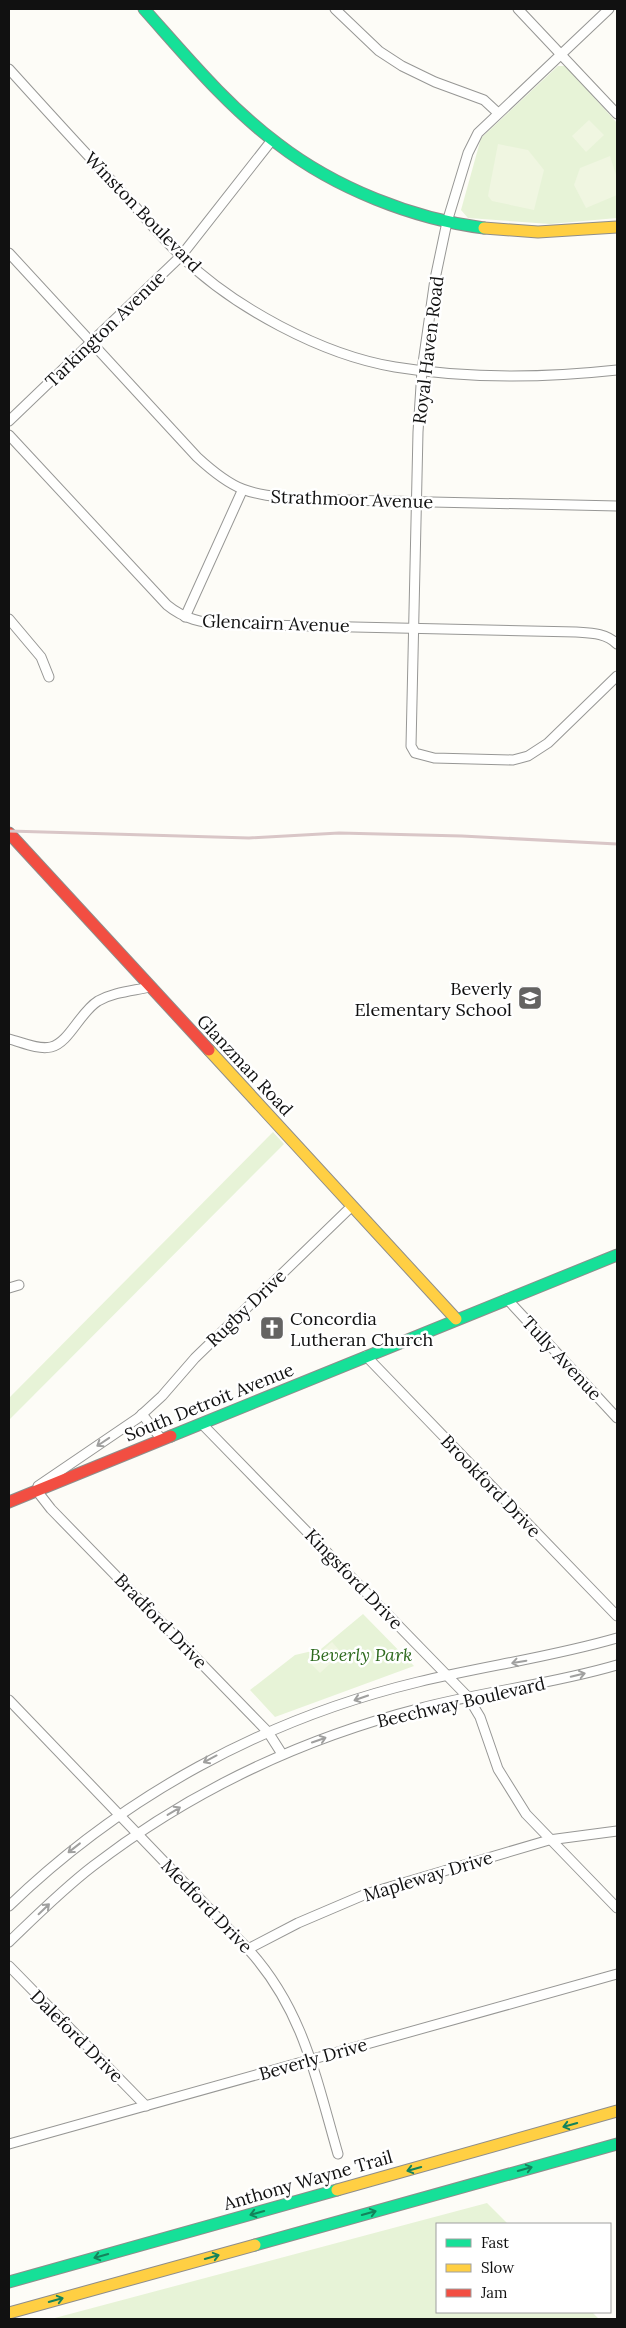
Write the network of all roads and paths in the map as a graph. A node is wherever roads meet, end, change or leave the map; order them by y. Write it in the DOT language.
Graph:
graph roads {
  1 [pos="144,9"];
  2 [pos="336,9"];
  3 [pos="518,9"];
  4 [pos="609,9"];
  5 [pos="562,53"];
  6 [pos="9,69"];
  7 [pos="498,113"];
  8 [pos="617,114"];
  9 [pos="272,140"];
  10 [pos="447,222"];
  11 [pos="617,227"];
  12 [pos="9,253"];
  13 [pos="181,256"];
  14 [pos="91,343"];
  15 [pos="422,370"];
  16 [pos="617,370"];
  17 [pos="9,421"];
  18 [pos="9,435"];
  19 [pos="242,491"];
  20 [pos="416,501"];
  21 [pos="617,506"];
  22 [pos="185,617"];
  23 [pos="9,619"];
  24 [pos="414,628"];
  25 [pos="617,644"];
  26 [pos="617,676"];
  27 [pos="49,677"];
  28 [pos="9,833"];
  29 [pos="150,987"];
  30 [pos="9,1039"];
  31 [pos="352,1206"];
  32 [pos="617,1255"];
  33 [pos="19,1285"];
  34 [pos="9,1288"];
  35 [pos="507,1299"];
  36 [pos="456,1320"];
  37 [pos="366,1356"];
  38 [pos="142,1414"];
  39 [pos="617,1418"];
  40 [pos="202,1424"];
  41 [pos="162,1440"];
  42 [pos="38,1490"];
  43 [pos="21,1497"];
  44 [pos="9,1502"];
  45 [pos="9,1509"];
  46 [pos="617,1616"];
  47 [pos="617,1638"];
  48 [pos="617,1665"];
  49 [pos="447,1675"];
  50 [pos="468,1697"];
  51 [pos="9,1700"];
  52 [pos="268,1732"];
  53 [pos="282,1754"];
  54 [pos="119,1814"];
  55 [pos="617,1831"];
  56 [pos="137,1834"];
  57 [pos="549,1840"];
  58 [pos="9,1906"];
  59 [pos="617,1908"];
  60 [pos="9,1942"];
  61 [pos="248,1948"];
  62 [pos="9,1966"];
  63 [pos="617,1974"];
  64 [pos="310,2060"];
  65 [pos="146,2106"];
  66 [pos="617,2111"];
  67 [pos="9,2144"];
  68 [pos="617,2144"];
  69 [pos="338,2154"];
  70 [pos="9,2282"];
  71 [pos="9,2314"];
  1 -- 9 [label="main road"];
  2 -- 7 [label="street"];
  3 -- 5 [label="street"];
  4 -- 5 [label="street, Royal Haven Road"];
  5 -- 7 [label="street, Royal Haven Road"];
  5 -- 8 [label="street"];
  6 -- 13 [label="street, Winston Boulevard"];
  7 -- 10 [label="street, Royal Haven Road"];
  9 -- 10 [label="main road"];
  9 -- 13 [label="street, Tarkington Avenue"];
  10 -- 11 [label="main road"];
  10 -- 15 [label="street, Royal Haven Road"];
  12 -- 14 [label="street, Strathmoor Avenue"];
  13 -- 14 [label="street, Tarkington Avenue"];
  13 -- 15 [label="street, Winston Boulevard"];
  14 -- 17 [label="street, Tarkington Avenue"];
  14 -- 19 [label="street, Strathmoor Avenue"];
  15 -- 16 [label="street, Winston Boulevard"];
  15 -- 20 [label="street, Royal Haven Road"];
  18 -- 22 [label="street, Glencairn Avenue"];
  19 -- 20 [label="street, Strathmoor Avenue"];
  19 -- 22 [label="street"];
  20 -- 21 [label="street, Strathmoor Avenue"];
  20 -- 24 [label="street, Royal Haven Road"];
  22 -- 24 [label="street, Glencairn Avenue"];
  23 -- 27 [label="street"];
  24 -- 25 [label="street, Glencairn Avenue"];
  24 -- 26 [label="street, Royal Haven Road"];
  28 -- 29 [label="main road, Glanzman Road"];
  29 -- 30 [label="street"];
  29 -- 31 [label="main road, Glanzman Road"];
  31 -- 36 [label="main road, Glanzman Road"];
  31 -- 38 [label="street, Rugby Drive"];
  32 -- 35 [label="main road, South Detroit Avenue"];
  33 -- 34 [label="street"];
  35 -- 36 [label="main road, South Detroit Avenue"];
  35 -- 39 [label="street, Tully Avenue"];
  36 -- 37 [label="main road, South Detroit Avenue"];
  37 -- 40 [label="main road, South Detroit Avenue"];
  37 -- 46 [label="street, Brookford Drive"];
  38 -- 41 [label="street"];
  38 -- 43 [label="street, Rugby Drive, one-way"];
  40 -- 41 [label="main road, South Detroit Avenue"];
  40 -- 49 [label="street, Kingsford Drive"];
  41 -- 42 [label="main road, South Detroit Avenue"];
  42 -- 43 [label="main road, South Detroit Avenue"];
  42 -- 52 [label="street, Bradford Drive"];
  43 -- 44 [label="main road, South Detroit Avenue"];
  43 -- 45 [label="street, Rugby Drive"];
  47 -- 49 [label="street, Beechway Boulevard, one-way"];
  50 -- 48 [label="street, Beechway Boulevard, one-way"];
  49 -- 50 [label="street, Kingsford Drive"];
  49 -- 52 [label="street, Beechway Boulevard, one-way"];
  53 -- 50 [label="street, Beechway Boulevard, one-way"];
  50 -- 57 [label="street, Kingsford Drive"];
  51 -- 54 [label="street, Medford Drive"];
  52 -- 53 [label="street, Bradford Drive"];
  52 -- 54 [label="street, Beechway Boulevard, one-way"];
  56 -- 53 [label="street, Beechway Boulevard, one-way"];
  54 -- 56 [label="street, Medford Drive"];
  54 -- 58 [label="street, Beechway Boulevard, one-way"];
  55 -- 57 [label="street, Mapleway Drive"];
  60 -- 56 [label="street, Beechway Boulevard, one-way"];
  56 -- 61 [label="street, Medford Drive"];
  57 -- 59 [label="street, Kingsford Drive"];
  57 -- 61 [label="street, Mapleway Drive"];
  61 -- 64 [label="street, Medford Drive"];
  62 -- 65 [label="street, Daleford Drive"];
  63 -- 64 [label="street, Beverly Drive"];
  64 -- 65 [label="street, Beverly Drive"];
  64 -- 69 [label="street, Medford Drive"];
  65 -- 67 [label="street, Beverly Drive"];
  66 -- 70 [label="main road, Anthony Wayne Trail, one-way"];
  71 -- 68 [label="main road, one-way"];
}
